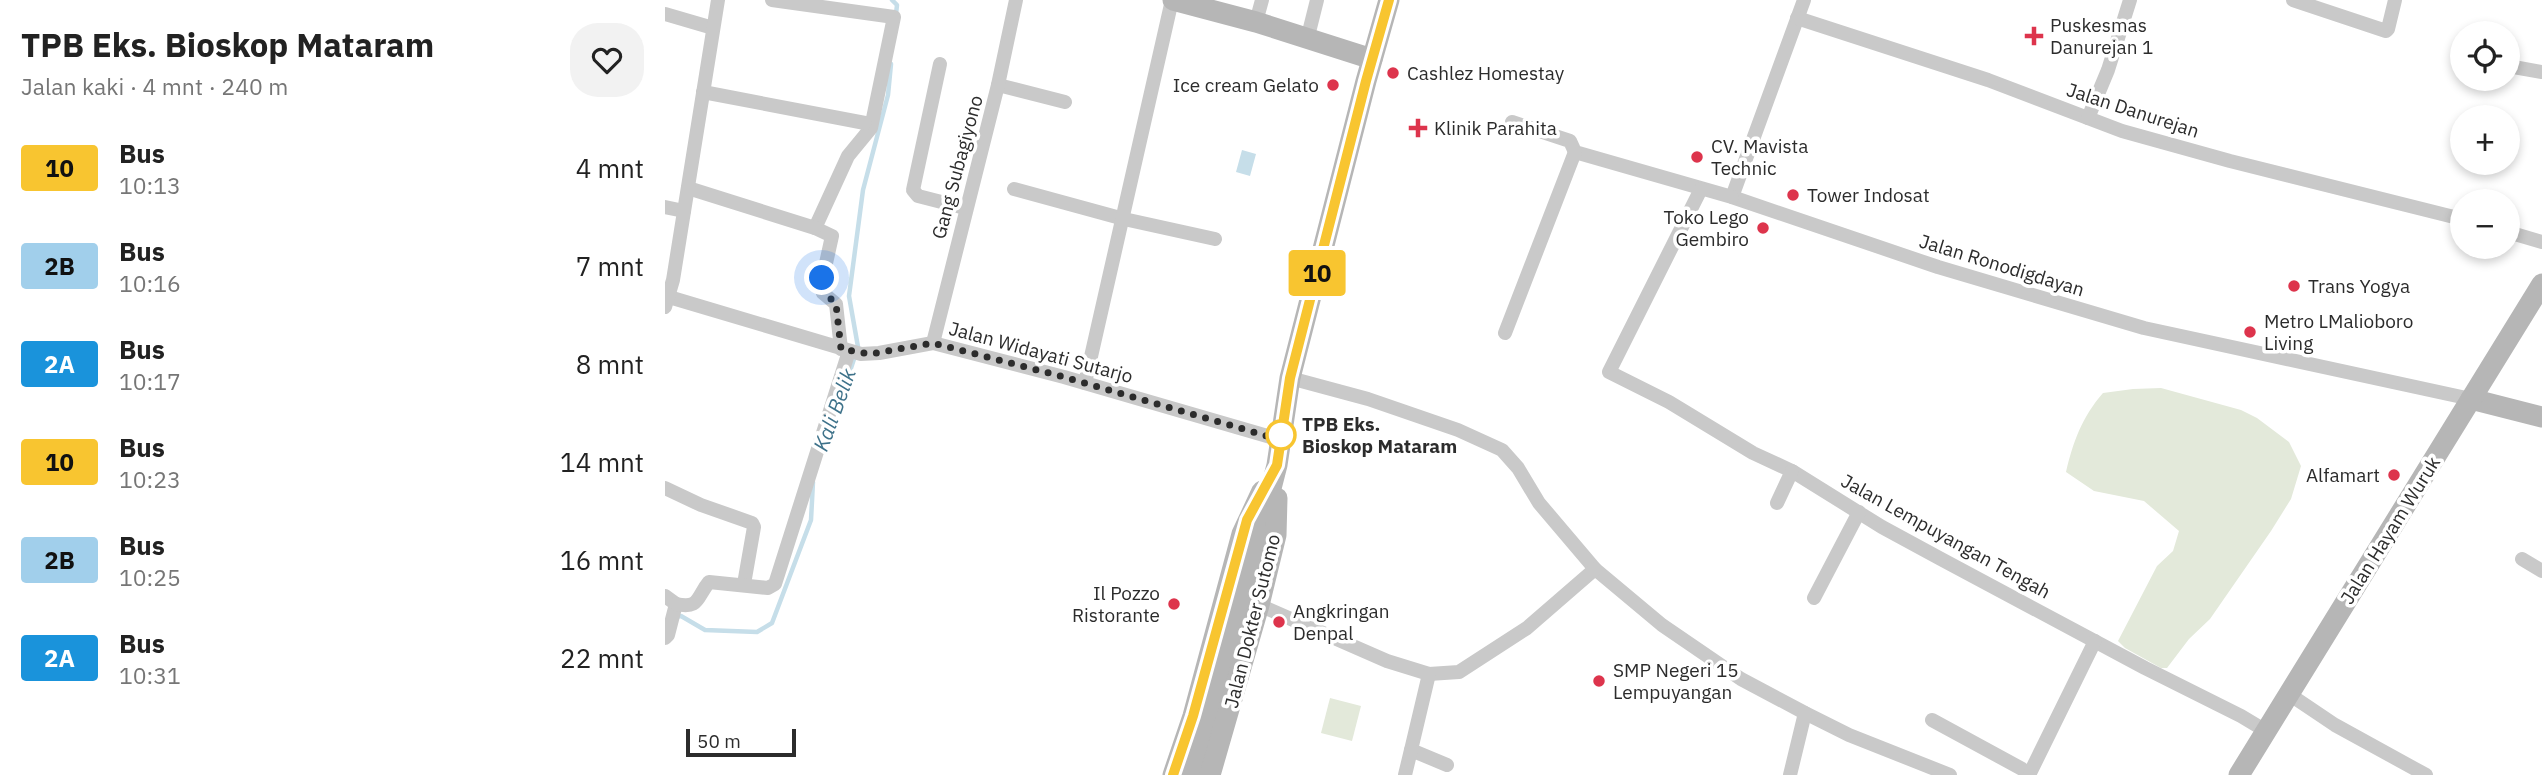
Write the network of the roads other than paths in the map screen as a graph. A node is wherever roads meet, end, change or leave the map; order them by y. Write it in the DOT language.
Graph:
graph roads {
  1 [pos="718,0"];
  2 [pos="772,0"];
  3 [pos="1016,0"];
  4 [pos="1172,0"];
  5 [pos="1262,0"];
  6 [pos="1317,0"];
  7 [pos="1389,0"];
  8 [pos="1804,0"];
  9 [pos="2130,0"];
  10 [pos="2293,0"];
  11 [pos="2395,0"];
  12 [pos="665,14"];
  13 [pos="1797,18"];
  14 [pos="1256,22"];
  15 [pos="713,28"];
  16 [pos="1307,40"];
  17 [pos="1372,60"];
  18 [pos="940,64"];
  19 [pos="2520,68"];
  20 [pos="2542,72"];
  21 [pos="998,85"];
  22 [pos="703,92"];
  23 [pos="1065,102"];
  24 [pos="2088,118"];
  25 [pos="1512,122"];
  26 [pos="865,123"];
  27 [pos="1575,152"];
  28 [pos="688,188"];
  29 [pos="1014,189"];
  30 [pos="1701,189"];
  31 [pos="1732,197"];
  32 [pos="665,206"];
  33 [pos="965,208"];
  34 [pos="684,211"];
  35 [pos="2450,216"];
  36 [pos="1124,219"];
  37 [pos="815,228"];
  38 [pos="2520,236"];
  39 [pos="1215,239"];
  40 [pos="2542,242"];
  41 [pos="2542,284"];
  42 [pos="667,302"];
  43 [pos="1505,333"];
  44 [pos="933,343"];
  45 [pos="851,352"];
  46 [pos="1290,378"];
  47 [pos="1084,383"];
  48 [pos="2471,399"];
  49 [pos="2542,417"];
  50 [pos="1281,440"];
  51 [pos="1277,465"];
  52 [pos="1792,471"];
  53 [pos="665,488"];
  54 [pos="1777,503"];
  55 [pos="1859,512"];
  56 [pos="2522,559"];
  57 [pos="1595,569"];
  58 [pos="2542,571"];
  59 [pos="744,584"];
  60 [pos="1814,598"];
  61 [pos="672,604"];
  62 [pos="1259,605"];
  63 [pos="667,637"];
  64 [pos="2095,641"];
  65 [pos="1429,674"];
  66 [pos="2289,694"];
  67 [pos="1805,713"];
  68 [pos="1932,720"];
  69 [pos="2266,731"];
  70 [pos="1411,750"];
  71 [pos="1447,765"];
  72 [pos="2027,773"];
  73 [pos="1173,775"];
  74 [pos="1191,775"];
  75 [pos="1210,775"];
  76 [pos="1405,775"];
  77 [pos="1790,775"];
  78 [pos="1950,775"];
  79 [pos="2238,775"];
  80 [pos="2426,775"];
  1 -- 15 [label="street"];
  2 -- 37 [label="street"];
  3 -- 21 [label="street, Gang Subagiyono"];
  4 -- 14 [label="main road"];
  4 -- 36 [label="street"];
  5 -- 14 [label="street"];
  6 -- 16 [label="street"];
  7 -- 17 [label="main road, Jalan Dokter Sutomo"];
  8 -- 13 [label="street"];
  9 -- 24 [label="street"];
  10 -- 11 [label="street"];
  12 -- 15 [label="street"];
  13 -- 24 [label="street, Jalan Danurejan"];
  13 -- 31 [label="street"];
  14 -- 16 [label="main road"];
  15 -- 22 [label="street"];
  16 -- 17 [label="main road"];
  17 -- 46 [label="main road, Jalan Dokter Sutomo"];
  18 -- 33 [label="street"];
  19 -- 20 [label="street"];
  21 -- 23 [label="street"];
  21 -- 33 [label="street, Gang Subagiyono"];
  22 -- 26 [label="street"];
  22 -- 28 [label="street"];
  24 -- 35 [label="street, Jalan Danurejan"];
  25 -- 27 [label="street, Jalan Ronodigdayan"];
  27 -- 30 [label="street, Jalan Ronodigdayan"];
  27 -- 43 [label="street"];
  28 -- 34 [label="street"];
  28 -- 37 [label="street"];
  29 -- 36 [label="street"];
  30 -- 31 [label="street, Jalan Ronodigdayan"];
  30 -- 52 [label="street, Jalan Lempuyangan Tengah"];
  31 -- 48 [label="street, Jalan Ronodigdayan"];
  32 -- 34 [label="street"];
  33 -- 44 [label="street, Gang Subagiyono"];
  34 -- 42 [label="street"];
  36 -- 39 [label="street"];
  36 -- 47 [label="street"];
  37 -- 45 [label="street"];
  38 -- 40 [label="street"];
  41 -- 48 [label="main road, Jalan Hayam Wuruk"];
  42 -- 45 [label="street, Jalan Widayati Sutarjo"];
  44 -- 45 [label="street, Jalan Widayati Sutarjo"];
  44 -- 47 [label="street, Jalan Widayati Sutarjo"];
  45 -- 59 [label="street"];
  46 -- 50 [label="main road, Jalan Dokter Sutomo"];
  46 -- 57 [label="street"];
  47 -- 50 [label="street, Jalan Widayati Sutarjo"];
  48 -- 49 [label="main road"];
  48 -- 66 [label="main road, Jalan Hayam Wuruk"];
  50 -- 51 [label="main road, Jalan Dokter Sutomo"];
  51 -- 62 [label="main road, Jalan Dokter Sutomo"];
  51 -- 73 [label="main road, Jalan Dokter Sutomo"];
  51 -- 74 [label="main road, Jalan Dokter Sutomo"];
  52 -- 54 [label="street"];
  52 -- 55 [label="street, Jalan Lempuyangan Tengah"];
  53 -- 59 [label="street"];
  55 -- 60 [label="street"];
  55 -- 64 [label="street, Jalan Lempuyangan Tengah"];
  56 -- 58 [label="street"];
  57 -- 65 [label="street"];
  57 -- 67 [label="street"];
  59 -- 61 [label="street"];
  61 -- 63 [label="street"];
  62 -- 65 [label="street"];
  62 -- 75 [label="main road, Jalan Dokter Sutomo"];
  64 -- 69 [label="street, Jalan Lempuyangan Tengah"];
  64 -- 72 [label="street"];
  65 -- 70 [label="street"];
  66 -- 69 [label="main road, Jalan Hayam Wuruk"];
  66 -- 80 [label="street"];
  67 -- 77 [label="street"];
  67 -- 78 [label="street"];
  68 -- 72 [label="street"];
  69 -- 79 [label="main road, Jalan Hayam Wuruk"];
  70 -- 71 [label="street"];
  70 -- 76 [label="street"];
}
